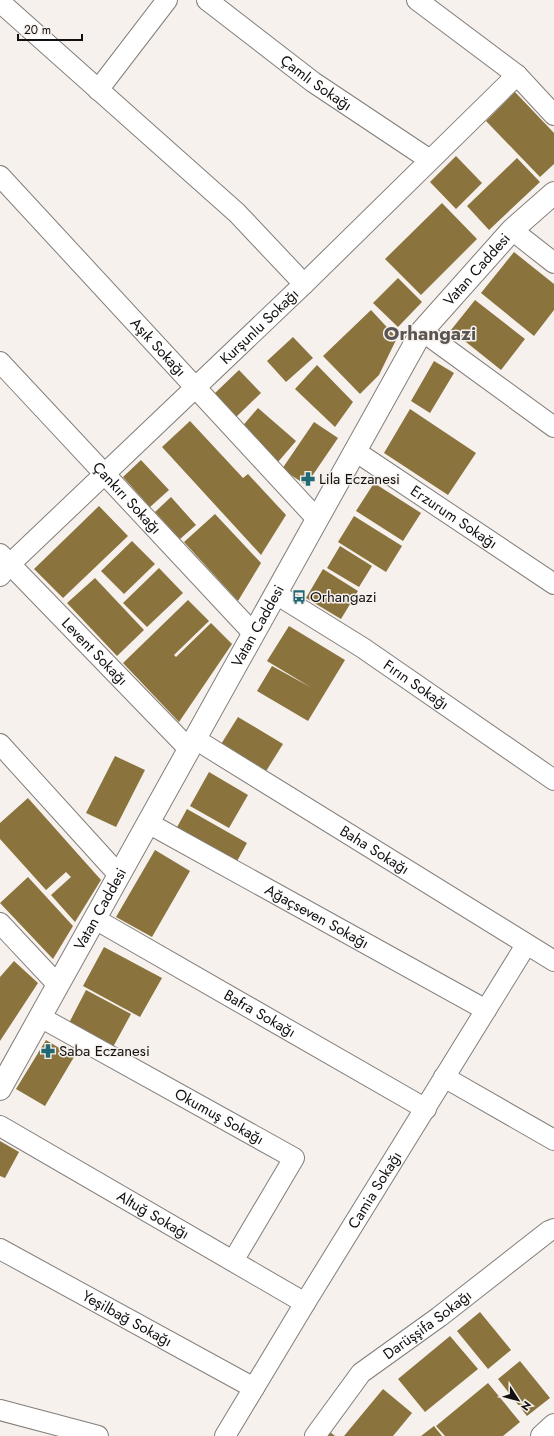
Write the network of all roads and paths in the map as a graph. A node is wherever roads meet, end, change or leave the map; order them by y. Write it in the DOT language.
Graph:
graph roads {
  1 [pos="167,0"];
  2 [pos="207,0"];
  3 [pos="417,0"];
  4 [pos="0,2"];
  5 [pos="518,74"];
  6 [pos="98,90"];
  7 [pos="554,115"];
  8 [pos="430,160"];
  9 [pos="0,176"];
  10 [pos="554,193"];
  11 [pos="512,230"];
  12 [pos="554,263"];
  13 [pos="304,284"];
  14 [pos="422,331"];
  15 [pos="0,362"];
  16 [pos="195,387"];
  17 [pos="554,427"];
  18 [pos="355,451"];
  19 [pos="105,475"];
  20 [pos="317,519"];
  21 [pos="3,565"];
  22 [pos="554,584"];
  23 [pos="276,594"];
  24 [pos="254,633"];
  25 [pos="0,744"];
  26 [pos="192,744"];
  27 [pos="554,780"];
  28 [pos="148,824"];
  29 [pos="119,875"];
  30 [pos="95,918"];
  31 [pos="0,923"];
  32 [pos="526,945"];
  33 [pos="554,962"];
  34 [pos="58,985"];
  35 [pos="486,1010"];
  36 [pos="40,1018"];
  37 [pos="444,1077"];
  38 [pos="2,1081"];
  39 [pos="426,1109"];
  40 [pos="0,1126"];
  41 [pos="554,1140"];
  42 [pos="554,1229"];
  43 [pos="0,1249"];
  44 [pos="233,1262"];
  45 [pos="305,1303"];
  46 [pos="254,1388"];
  47 [pos="0,1410"];
  48 [pos="554,1425"];
  49 [pos="98,1436"];
  50 [pos="226,1436"];
  51 [pos="315,1436"];
  52 [pos="542,1436"];
  1 -- 6 [label="street"];
  2 -- 8 [label="street, Çamlı Sokağı"];
  3 -- 5 [label="street"];
  4 -- 6 [label="street"];
  5 -- 7 [label="street"];
  5 -- 8 [label="street, Kurşunlu Sokağı"];
  6 -- 13 [label="street"];
  8 -- 13 [label="street, Kurşunlu Sokağı"];
  9 -- 16 [label="street, Aşık Sokağı"];
  10 -- 11 [label="street, Vatan Caddesi"];
  11 -- 12 [label="street"];
  11 -- 14 [label="street, Vatan Caddesi"];
  13 -- 16 [label="street, Kurşunlu Sokağı"];
  14 -- 17 [label="street"];
  14 -- 18 [label="street, Vatan Caddesi"];
  15 -- 19 [label="street, Çankırı Sokağı"];
  16 -- 19 [label="street, Kurşunlu Sokağı"];
  16 -- 20 [label="street, Aşık Sokağı"];
  18 -- 20 [label="street, Vatan Caddesi"];
  18 -- 22 [label="street, Erzurum Sokağı"];
  19 -- 21 [label="street, Kurşunlu Sokağı"];
  19 -- 24 [label="street, Çankırı Sokağı"];
  20 -- 23 [label="street, Vatan Caddesi"];
  21 -- 26 [label="street, Levent Sokağı"];
  23 -- 24 [label="street, Vatan Caddesi"];
  23 -- 27 [label="street, Fırın Sokağı"];
  24 -- 26 [label="street, Vatan Caddesi"];
  25 -- 29 [label="street"];
  26 -- 28 [label="street, Vatan Caddesi"];
  26 -- 32 [label="street, Baha Sokağı"];
  28 -- 29 [label="street, Vatan Caddesi"];
  28 -- 35 [label="street, Ağaçseven Sokağı"];
  29 -- 30 [label="street, Vatan Caddesi"];
  30 -- 34 [label="street, Vatan Caddesi"];
  30 -- 39 [label="street, Bafra Sokağı"];
  31 -- 34 [label="street"];
  32 -- 33 [label="street, Baha Sokağı"];
  32 -- 35 [label="street, Camia Sokağı"];
  34 -- 36 [label="street, Vatan Caddesi"];
  35 -- 37 [label="street, Camia Sokağı"];
  36 -- 38 [label="street, Vatan Caddesi"];
  36 -- 44 [label="street, Okumuş Sokağı"];
  37 -- 39 [label="street, Camia Sokağı"];
  37 -- 41 [label="street"];
  39 -- 45 [label="street, Camia Sokağı"];
  40 -- 44 [label="street, Altuğ Sokağı"];
  42 -- 51 [label="street, Darüşşifa Sokağı"];
  43 -- 46 [label="street, Yeşilbağ Sokağı"];
  44 -- 45 [label="street, Altuğ Sokağı"];
  45 -- 46 [label="street, Camia Sokağı"];
  46 -- 50 [label="street, Camia Sokağı"];
  47 -- 49 [label="street"];
  48 -- 52 [label="street"];
}
